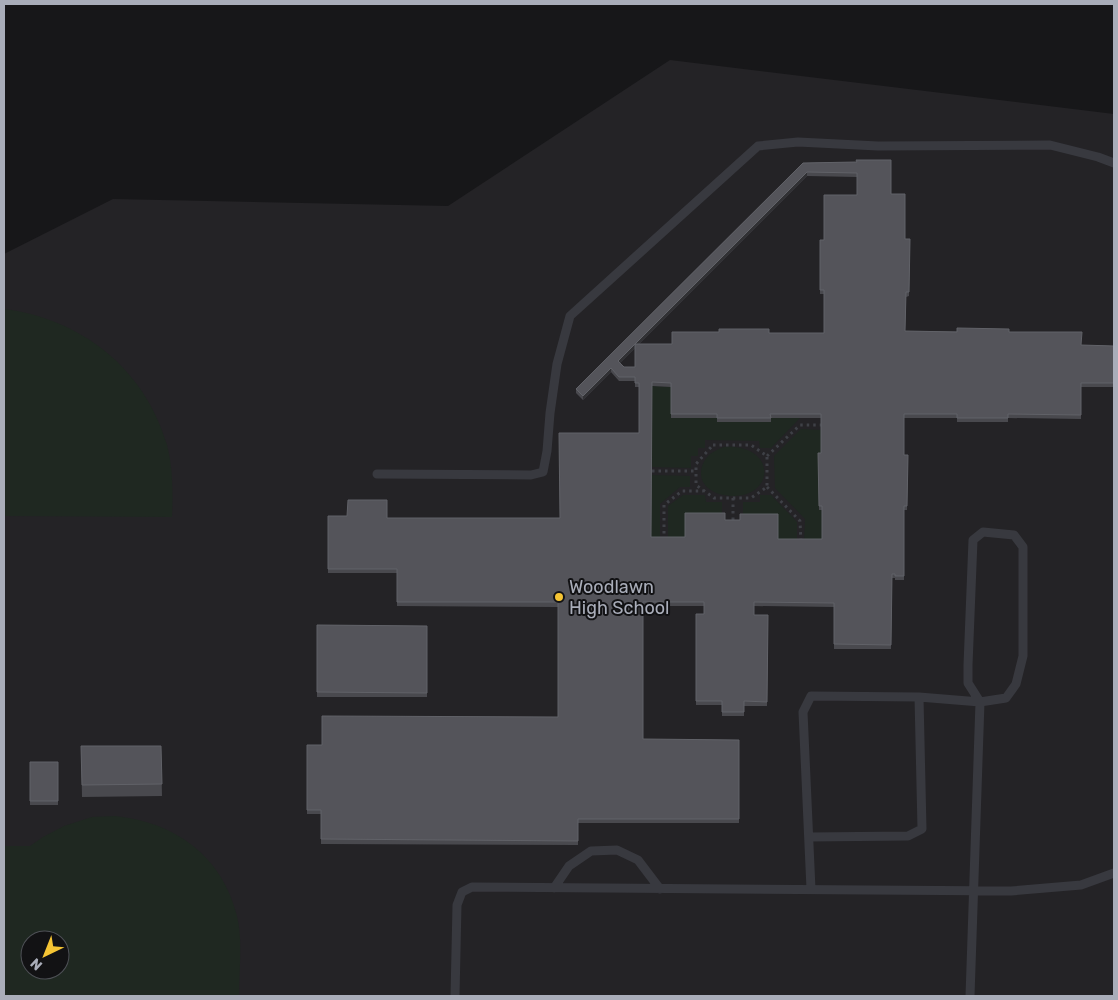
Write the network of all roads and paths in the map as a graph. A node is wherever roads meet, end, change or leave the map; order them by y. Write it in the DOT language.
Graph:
graph roads {
  1 [pos="1114,164"];
  2 [pos="821,425"];
  3 [pos="767,456"];
  4 [pos="652,471"];
  5 [pos="696,471"];
  6 [pos="377,474"];
  7 [pos="767,487"];
  8 [pos="704,491"];
  9 [pos="733,498"];
  10 [pos="733,524"];
  11 [pos="664,541"];
  12 [pos="801,543"];
  13 [pos="919,697"];
  14 [pos="980,702"];
  15 [pos="809,837"];
  16 [pos="1114,873"];
  17 [pos="554,888"];
  18 [pos="660,888"];
  19 [pos="811,890"];
  20 [pos="973,891"];
  21 [pos="455,996"];
  22 [pos="970,996"];
  1 -- 6 [label="lane"];
  2 -- 3 [label="path"];
  3 -- 5 [label="path"];
  3 -- 7 [label="path"];
  4 -- 5 [label="path"];
  5 -- 8 [label="path"];
  7 -- 9 [label="path"];
  7 -- 12 [label="path"];
  8 -- 9 [label="path"];
  8 -- 11 [label="path"];
  9 -- 10 [label="path"];
  13 -- 14 [label="lane"];
  13 -- 15 [label="lane"];
  13 -- 15 [label="lane"];
  14 -- 14 [label="lane"];
  14 -- 20 [label="lane"];
  15 -- 19 [label="lane"];
  16 -- 20 [label="lane"];
  17 -- 18 [label="lane"];
  17 -- 18 [label="lane"];
  17 -- 21 [label="lane"];
  18 -- 19 [label="lane"];
  19 -- 20 [label="lane"];
  20 -- 22 [label="lane"];
}
